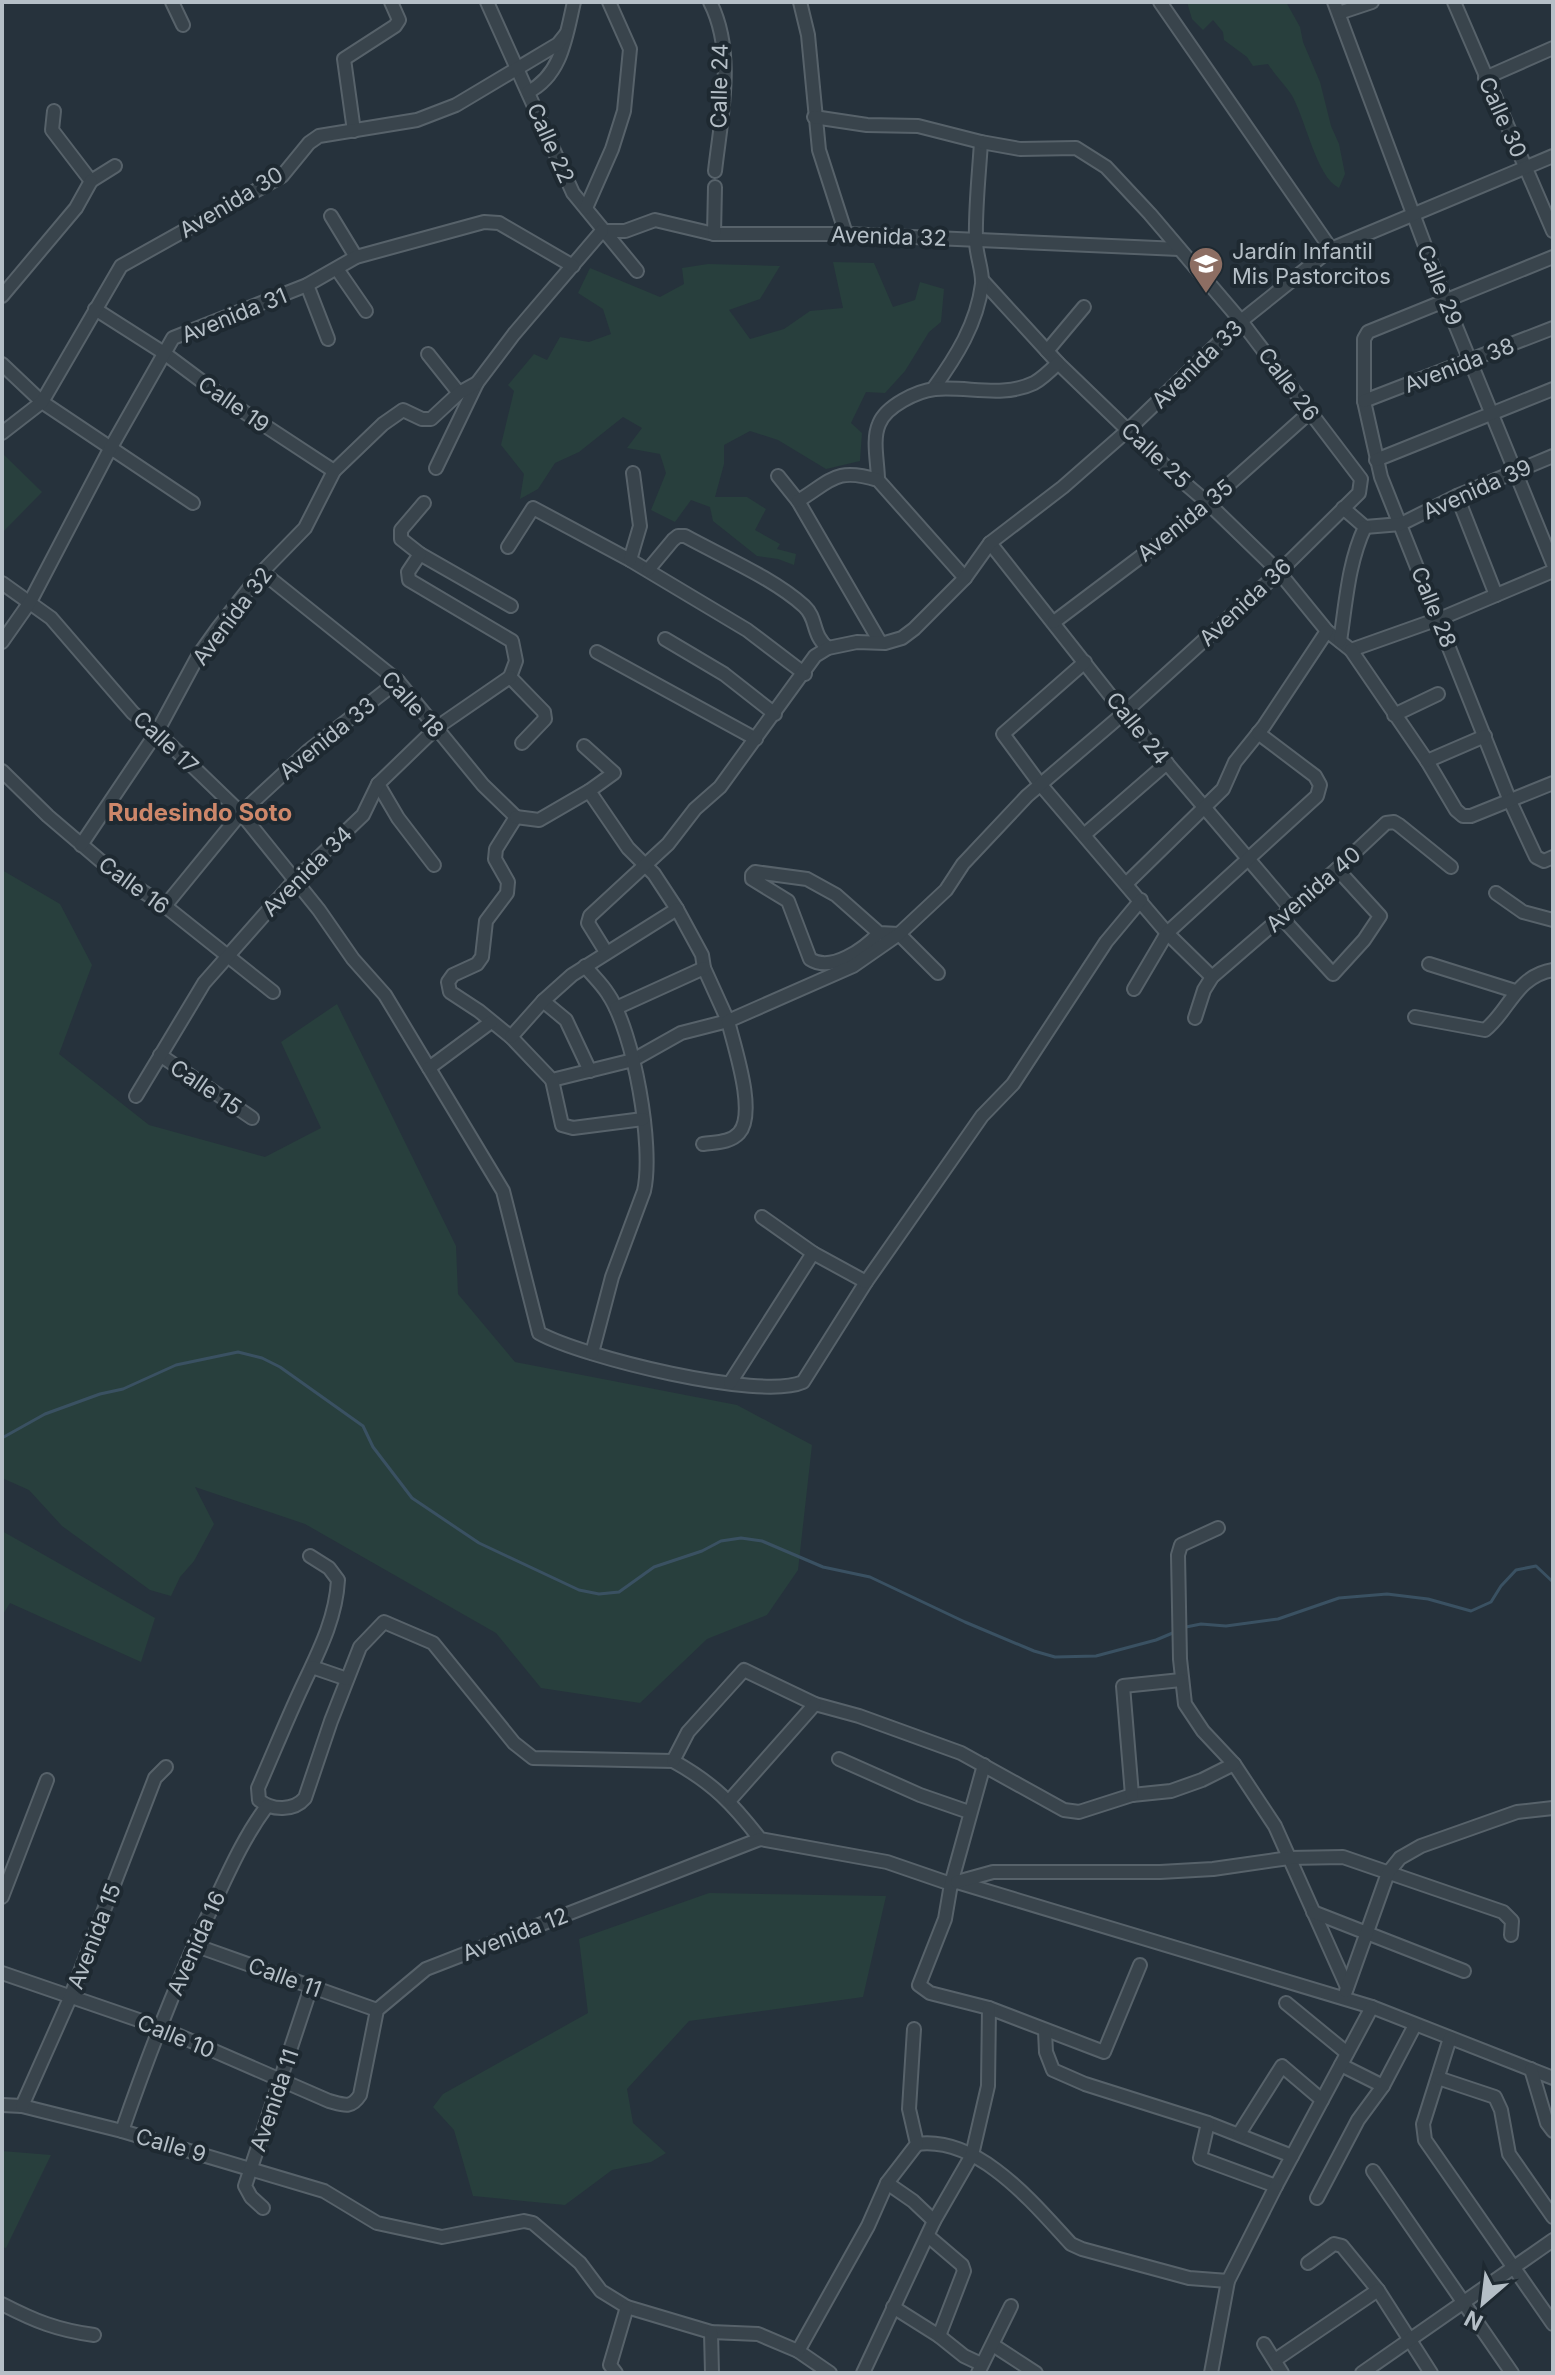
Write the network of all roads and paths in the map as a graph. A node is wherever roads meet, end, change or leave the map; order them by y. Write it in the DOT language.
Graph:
graph roads {
  1 [pos="172,2"];
  2 [pos="391,2"];
  3 [pos="487,2"];
  4 [pos="574,2"];
  5 [pos="609,2"];
  6 [pos="710,2"];
  7 [pos="800,2"];
  8 [pos="1160,2"];
  9 [pos="1372,2"];
  10 [pos="1454,2"];
  11 [pos="1337,8"];
  12 [pos="183,25"];
  13 [pos="566,34"];
  14 [pos="1553,48"];
  15 [pos="517,69"];
  16 [pos="1485,78"];
  17 [pos="528,92"];
  18 [pos="54,111"];
  19 [pos="814,117"];
  20 [pos="354,131"];
  21 [pos="981,142"];
  22 [pos="1553,156"];
  23 [pos="115,166"];
  24 [pos="1526,167"];
  25 [pos="715,171"];
  26 [pos="91,181"];
  27 [pos="715,187"];
  28 [pos="586,208"];
  29 [pos="1412,213"];
  30 [pos="331,216"];
  31 [pos="602,231"];
  32 [pos="1553,231"];
  33 [pos="714,234"];
  34 [pos="846,234"];
  35 [pos="976,239"];
  36 [pos="1179,249"];
  37 [pos="1331,249"];
  38 [pos="356,257"];
  39 [pos="1553,257"];
  40 [pos="573,266"];
  41 [pos="337,269"];
  42 [pos="637,271"];
  43 [pos="983,281"];
  44 [pos="307,285"];
  45 [pos="2,296"];
  46 [pos="1446,302"];
  47 [pos="1084,307"];
  48 [pos="95,309"];
  49 [pos="366,311"];
  50 [pos="1241,321"];
  51 [pos="1553,328"];
  52 [pos="328,339"];
  53 [pos="1047,351"];
  54 [pos="164,353"];
  55 [pos="428,354"];
  56 [pos="1471,361"];
  57 [pos="1058,363"];
  58 [pos="2,364"];
  59 [pos="477,383"];
  60 [pos="933,389"];
  61 [pos="1553,389"];
  62 [pos="459,393"];
  63 [pos="1364,401"];
  64 [pos="42,402"];
  65 [pos="1310,412"];
  66 [pos="1492,413"];
  67 [pos="1128,430"];
  68 [pos="2,433"];
  69 [pos="110,449"];
  70 [pos="1553,456"];
  71 [pos="1376,460"];
  72 [pos="436,468"];
  73 [pos="334,471"];
  74 [pos="1516,471"];
  75 [pos="633,473"];
  76 [pos="778,476"];
  77 [pos="878,480"];
  78 [pos="1362,487"];
  79 [pos="1457,496"];
  80 [pos="798,501"];
  81 [pos="193,503"];
  82 [pos="424,503"];
  83 [pos="1209,504"];
  84 [pos="1343,508"];
  85 [pos="1401,524"];
  86 [pos="1365,527"];
  87 [pos="990,543"];
  88 [pos="508,547"];
  89 [pos="420,554"];
  90 [pos="630,560"];
  91 [pos="1553,564"];
  92 [pos="648,570"];
  93 [pos="1553,571"];
  94 [pos="262,572"];
  95 [pos="1279,572"];
  96 [pos="965,578"];
  97 [pos="2,583"];
  98 [pos="1496,595"];
  99 [pos="30,602"];
  100 [pos="511,606"];
  101 [pos="1439,619"];
  102 [pos="1054,622"];
  103 [pos="1327,631"];
  104 [pos="665,639"];
  105 [pos="1340,641"];
  106 [pos="2,642"];
  107 [pos="880,642"];
  108 [pos="828,648"];
  109 [pos="1351,650"];
  110 [pos="597,652"];
  111 [pos="1085,662"];
  112 [pos="805,674"];
  113 [pos="510,677"];
  114 [pos="398,681"];
  115 [pos="1438,694"];
  116 [pos="1124,713"];
  117 [pos="775,714"];
  118 [pos="1397,718"];
  119 [pos="436,728"];
  120 [pos="157,732"];
  121 [pos="1258,733"];
  122 [pos="1485,736"];
  123 [pos="756,739"];
  124 [pos="522,743"];
  125 [pos="584,746"];
  126 [pos="1427,761"];
  127 [pos="1167,763"];
  128 [pos="2,771"];
  129 [pos="1553,783"];
  130 [pos="378,784"];
  131 [pos="1040,784"];
  132 [pos="589,791"];
  133 [pos="1510,801"];
  134 [pos="1204,807"];
  135 [pos="241,813"];
  136 [pos="516,817"];
  137 [pos="1084,835"];
  138 [pos="81,845"];
  139 [pos="1553,857"];
  140 [pos="1248,858"];
  141 [pos="434,865"];
  142 [pos="646,866"];
  143 [pos="1451,867"];
  144 [pos="1337,869"];
  145 [pos="295,880"];
  146 [pos="1126,884"];
  147 [pos="1496,893"];
  148 [pos="1141,900"];
  149 [pos="165,906"];
  150 [pos="677,909"];
  151 [pos="1286,913"];
  152 [pos="1553,920"];
  153 [pos="879,933"];
  154 [pos="1167,933"];
  155 [pos="899,934"];
  156 [pos="606,952"];
  157 [pos="226,956"];
  158 [pos="1429,964"];
  159 [pos="585,966"];
  160 [pos="704,968"];
  161 [pos="1553,970"];
  162 [pos="938,973"];
  163 [pos="1212,977"];
  164 [pos="1134,989"];
  165 [pos="1515,991"];
  166 [pos="273,992"];
  167 [pos="543,1001"];
  168 [pos="616,1008"];
  169 [pos="1415,1017"];
  170 [pos="1195,1018"];
  171 [pos="728,1021"];
  172 [pos="491,1022"];
  173 [pos="511,1037"];
  174 [pos="160,1055"];
  175 [pos="633,1060"];
  176 [pos="429,1068"];
  177 [pos="590,1071"];
  178 [pos="552,1080"];
  179 [pos="136,1096"];
  180 [pos="252,1118"];
  181 [pos="643,1119"];
  182 [pos="703,1144"];
  183 [pos="762,1217"];
  184 [pos="813,1253"];
  185 [pos="866,1282"];
  186 [pos="592,1353"];
  187 [pos="730,1383"];
  188 [pos="1218,1528"];
  189 [pos="310,1556"];
  190 [pos="312,1667"];
  191 [pos="347,1679"];
  192 [pos="1181,1680"];
  193 [pos="815,1704"];
  194 [pos="839,1759"];
  195 [pos="673,1761"];
  196 [pos="1234,1764"];
  197 [pos="984,1765"];
  198 [pos="166,1767"];
  199 [pos="47,1780"];
  200 [pos="1132,1795"];
  201 [pos="730,1800"];
  202 [pos="267,1806"];
  203 [pos="1553,1808"];
  204 [pos="969,1812"];
  205 [pos="760,1839"];
  206 [pos="1289,1858"];
  207 [pos="1388,1873"];
  208 [pos="954,1883"];
  209 [pos="2,1897"];
  210 [pos="1313,1912"];
  211 [pos="1368,1932"];
  212 [pos="1511,1935"];
  213 [pos="194,1945"];
  214 [pos="1140,1965"];
  215 [pos="1464,1971"];
  216 [pos="2,1973"];
  217 [pos="311,1987"];
  218 [pos="1345,1992"];
  219 [pos="70,1998"];
  220 [pos="1286,2003"];
  221 [pos="1372,2007"];
  222 [pos="989,2008"];
  223 [pos="377,2010"];
  224 [pos="1415,2025"];
  225 [pos="159,2027"];
  226 [pos="914,2029"];
  227 [pos="1045,2031"];
  228 [pos="1450,2038"];
  229 [pos="1347,2053"];
  230 [pos="1341,2065"];
  231 [pos="1531,2069"];
  232 [pos="1438,2078"];
  233 [pos="1553,2078"];
  234 [pos="281,2080"];
  235 [pos="1383,2086"];
  236 [pos="1322,2100"];
  237 [pos="2,2105"];
  238 [pos="22,2106"];
  239 [pos="1208,2123"];
  240 [pos="122,2131"];
  241 [pos="1553,2131"];
  242 [pos="1239,2134"];
  243 [pos="917,2144"];
  244 [pos="972,2155"];
  245 [pos="1292,2156"];
  246 [pos="250,2167"];
  247 [pos="1373,2171"];
  248 [pos="887,2183"];
  249 [pos="1276,2186"];
  250 [pos="1317,2198"];
  251 [pos="263,2208"];
  252 [pos="1553,2217"];
  253 [pos="934,2221"];
  254 [pos="928,2236"];
  255 [pos="1553,2240"];
  256 [pos="1308,2263"];
  257 [pos="1514,2267"];
  258 [pos="1228,2281"];
  259 [pos="1378,2290"];
  260 [pos="1464,2303"];
  261 [pos="2,2304"];
  262 [pos="1011,2306"];
  263 [pos="627,2307"];
  264 [pos="893,2307"];
  265 [pos="1553,2324"];
  266 [pos="711,2332"];
  267 [pos="94,2335"];
  268 [pos="939,2336"];
  269 [pos="1409,2341"];
  270 [pos="1264,2344"];
  271 [pos="993,2345"];
  272 [pos="798,2351"];
  273 [pos="1275,2360"];
  274 [pos="980,2368"];
  275 [pos="616,2373"];
  276 [pos="712,2373"];
  277 [pos="830,2373"];
  278 [pos="863,2373"];
  279 [pos="1036,2373"];
  280 [pos="1211,2373"];
  281 [pos="1282,2373"];
  282 [pos="1362,2373"];
  283 [pos="1431,2373"];
  284 [pos="1512,2373"];
  1 -- 12 [label="street"];
  2 -- 20 [label="street"];
  3 -- 15 [label="street, Calle 22"];
  4 -- 13 [label="street"];
  5 -- 28 [label="street"];
  6 -- 25 [label="street, Calle 24"];
  7 -- 19 [label="street"];
  8 -- 37 [label="street"];
  9 -- 11 [label="street"];
  10 -- 16 [label="street, Calle 30"];
  11 -- 29 [label="street, Calle 29"];
  13 -- 15 [label="street, Avenida 30"];
  13 -- 17 [label="street"];
  14 -- 16 [label="street"];
  15 -- 17 [label="street, Calle 22"];
  15 -- 20 [label="street, Avenida 30"];
  16 -- 24 [label="street, Calle 30"];
  17 -- 28 [label="street, Calle 22"];
  18 -- 26 [label="street"];
  19 -- 21 [label="street"];
  19 -- 34 [label="street"];
  20 -- 48 [label="street, Avenida 30"];
  21 -- 35 [label="street"];
  21 -- 36 [label="street, Calle 26"];
  22 -- 24 [label="street"];
  23 -- 26 [label="street"];
  24 -- 29 [label="street"];
  24 -- 32 [label="street, Calle 30"];
  26 -- 45 [label="street"];
  27 -- 33 [label="street"];
  28 -- 31 [label="street, Calle 22"];
  29 -- 37 [label="street"];
  29 -- 46 [label="street, Calle 29"];
  30 -- 38 [label="street"];
  31 -- 33 [label="street, Avenida 32"];
  31 -- 40 [label="street"];
  31 -- 42 [label="street, Calle 22"];
  33 -- 34 [label="street, Avenida 32"];
  34 -- 35 [label="street, Avenida 32"];
  35 -- 36 [label="street, Avenida 32"];
  35 -- 43 [label="street"];
  36 -- 50 [label="street, Calle 26"];
  37 -- 50 [label="street, Avenida 33"];
  38 -- 40 [label="street, Avenida 31"];
  38 -- 41 [label="street, Avenida 31"];
  39 -- 46 [label="street"];
  40 -- 59 [label="street"];
  41 -- 44 [label="street, Avenida 31"];
  41 -- 49 [label="street"];
  43 -- 53 [label="street, Calle 25"];
  43 -- 60 [label="street"];
  44 -- 52 [label="street"];
  44 -- 54 [label="street, Avenida 31"];
  46 -- 56 [label="street, Calle 29"];
  46 -- 63 [label="street, Calle 28"];
  47 -- 53 [label="street"];
  48 -- 54 [label="street, Calle 19"];
  48 -- 64 [label="street, Avenida 30"];
  50 -- 65 [label="street, Calle 26"];
  50 -- 67 [label="street, Avenida 33"];
  51 -- 56 [label="street, Avenida 38"];
  53 -- 57 [label="street, Calle 25"];
  54 -- 69 [label="street, Avenida 31"];
  54 -- 73 [label="street, Calle 19"];
  55 -- 62 [label="street"];
  56 -- 63 [label="street, Avenida 38"];
  56 -- 66 [label="street, Calle 29"];
  57 -- 60 [label="street"];
  57 -- 67 [label="street, Calle 25"];
  58 -- 64 [label="street"];
  59 -- 62 [label="street"];
  59 -- 72 [label="street"];
  60 -- 77 [label="street"];
  61 -- 66 [label="street"];
  62 -- 73 [label="street"];
  63 -- 71 [label="street, Calle 28"];
  64 -- 68 [label="street, Avenida 30"];
  64 -- 69 [label="street"];
  65 -- 78 [label="street, Calle 26"];
  65 -- 83 [label="street, Avenida 35"];
  66 -- 71 [label="street"];
  66 -- 74 [label="street, Calle 29"];
  67 -- 83 [label="street, Calle 25"];
  67 -- 87 [label="street, Avenida 33"];
  69 -- 81 [label="street"];
  69 -- 99 [label="street, Avenida 31"];
  70 -- 74 [label="street, Avenida 39"];
  71 -- 85 [label="street, Calle 28"];
  73 -- 94 [label="street, Avenida 32"];
  74 -- 79 [label="street, Avenida 39"];
  74 -- 91 [label="street, Calle 29"];
  75 -- 90 [label="street"];
  76 -- 80 [label="street"];
  77 -- 80 [label="street"];
  77 -- 96 [label="street"];
  78 -- 84 [label="street, Avenida 36"];
  79 -- 85 [label="street, Avenida 39"];
  79 -- 98 [label="street"];
  80 -- 107 [label="street"];
  82 -- 89 [label="street"];
  83 -- 95 [label="street, Calle 25"];
  83 -- 102 [label="street, Avenida 35"];
  84 -- 86 [label="street"];
  84 -- 95 [label="street, Avenida 36"];
  85 -- 86 [label="street"];
  85 -- 101 [label="street, Calle 28"];
  86 -- 105 [label="street"];
  87 -- 96 [label="street, Avenida 33"];
  87 -- 102 [label="street, Calle 24"];
  88 -- 90 [label="street"];
  89 -- 100 [label="street"];
  89 -- 113 [label="street"];
  90 -- 92 [label="street"];
  92 -- 108 [label="street"];
  92 -- 112 [label="street"];
  93 -- 98 [label="street"];
  94 -- 114 [label="street, Calle 18"];
  94 -- 120 [label="street, Avenida 32"];
  95 -- 103 [label="street, Calle 25"];
  95 -- 116 [label="street, Avenida 36"];
  96 -- 107 [label="street, Avenida 33"];
  97 -- 99 [label="street, Calle 17"];
  98 -- 101 [label="street"];
  99 -- 106 [label="street, Avenida 31"];
  99 -- 120 [label="street, Calle 17"];
  101 -- 109 [label="street"];
  101 -- 122 [label="street, Calle 28"];
  102 -- 111 [label="street, Calle 24"];
  103 -- 105 [label="street"];
  103 -- 121 [label="street"];
  104 -- 117 [label="street"];
  105 -- 109 [label="street"];
  107 -- 108 [label="street, Avenida 33"];
  108 -- 112 [label="street"];
  109 -- 118 [label="street"];
  110 -- 123 [label="street"];
  111 -- 116 [label="street, Calle 24"];
  111 -- 131 [label="street"];
  112 -- 117 [label="street"];
  113 -- 119 [label="street, Avenida 34"];
  113 -- 124 [label="street"];
  114 -- 119 [label="street, Calle 18"];
  114 -- 135 [label="street, Avenida 33"];
  115 -- 118 [label="street"];
  116 -- 127 [label="street, Calle 24"];
  116 -- 131 [label="street, Avenida 36"];
  117 -- 123 [label="street"];
  118 -- 126 [label="street"];
  119 -- 130 [label="street, Avenida 34"];
  119 -- 136 [label="street, Calle 18"];
  120 -- 135 [label="street, Calle 17"];
  120 -- 138 [label="street, Avenida 32"];
  121 -- 134 [label="street"];
  121 -- 140 [label="street"];
  122 -- 126 [label="street"];
  122 -- 133 [label="street, Calle 28"];
  123 -- 142 [label="street"];
  125 -- 132 [label="street"];
  126 -- 133 [label="street"];
  127 -- 134 [label="street, Calle 24"];
  127 -- 137 [label="street"];
  128 -- 138 [label="street, Calle 16"];
  129 -- 133 [label="street"];
  130 -- 141 [label="street"];
  130 -- 145 [label="street, Avenida 34"];
  131 -- 137 [label="street"];
  131 -- 155 [label="street, Avenida 36"];
  132 -- 136 [label="street"];
  132 -- 142 [label="street"];
  133 -- 139 [label="street, Calle 28"];
  134 -- 140 [label="street, Calle 24"];
  134 -- 146 [label="street"];
  135 -- 145 [label="street, Calle 17"];
  135 -- 149 [label="street, Avenida 33"];
  136 -- 172 [label="street"];
  137 -- 146 [label="street"];
  138 -- 149 [label="street, Calle 16"];
  140 -- 151 [label="street, Calle 24"];
  140 -- 154 [label="street"];
  142 -- 150 [label="street"];
  142 -- 156 [label="street"];
  143 -- 144 [label="street, Avenida 40"];
  144 -- 151 [label="street, Avenida 40"];
  144 -- 151 [label="street, Calle 24"];
  145 -- 157 [label="street, Avenida 34"];
  145 -- 176 [label="street, Calle 17"];
  146 -- 148 [label="street"];
  147 -- 152 [label="street"];
  148 -- 154 [label="street"];
  148 -- 185 [label="street"];
  149 -- 157 [label="street, Calle 16"];
  150 -- 156 [label="street"];
  150 -- 160 [label="street"];
  151 -- 163 [label="street, Avenida 40"];
  153 -- 153 [label="street"];
  153 -- 155 [label="street"];
  154 -- 163 [label="street"];
  154 -- 164 [label="street"];
  155 -- 162 [label="street"];
  155 -- 171 [label="street, Avenida 36"];
  156 -- 159 [label="street"];
  157 -- 166 [label="street, Calle 16"];
  157 -- 174 [label="street, Avenida 34"];
  158 -- 165 [label="street"];
  159 -- 167 [label="street"];
  159 -- 168 [label="street"];
  160 -- 168 [label="street"];
  160 -- 171 [label="street"];
  161 -- 165 [label="street"];
  163 -- 170 [label="street, Avenida 40"];
  165 -- 169 [label="street"];
  167 -- 173 [label="street"];
  167 -- 177 [label="street"];
  168 -- 175 [label="street"];
  171 -- 175 [label="street, Avenida 36"];
  171 -- 182 [label="street"];
  172 -- 173 [label="street"];
  172 -- 176 [label="street"];
  173 -- 178 [label="street"];
  174 -- 179 [label="street, Avenida 34"];
  174 -- 180 [label="street, Calle 15"];
  175 -- 177 [label="street, Avenida 36"];
  175 -- 181 [label="street"];
  176 -- 186 [label="street, Calle 17"];
  177 -- 178 [label="street, Avenida 36"];
  178 -- 181 [label="street"];
  181 -- 186 [label="street"];
  183 -- 184 [label="street"];
  184 -- 185 [label="street"];
  184 -- 187 [label="street"];
  185 -- 187 [label="street"];
  186 -- 187 [label="street"];
  188 -- 192 [label="street"];
  189 -- 190 [label="street"];
  190 -- 191 [label="street"];
  190 -- 202 [label="street"];
  191 -- 195 [label="street"];
  191 -- 202 [label="street"];
  192 -- 196 [label="street"];
  192 -- 200 [label="street"];
  193 -- 195 [label="street"];
  193 -- 197 [label="street"];
  193 -- 201 [label="street"];
  194 -- 204 [label="street"];
  195 -- 201 [label="street"];
  196 -- 200 [label="street"];
  196 -- 206 [label="street"];
  197 -- 200 [label="street"];
  197 -- 204 [label="street"];
  198 -- 219 [label="street, Avenida 15"];
  199 -- 209 [label="street"];
  201 -- 205 [label="street"];
  202 -- 213 [label="street, Avenida 16"];
  203 -- 207 [label="street"];
  204 -- 208 [label="street"];
  205 -- 208 [label="street"];
  205 -- 223 [label="street, Avenida 12"];
  206 -- 207 [label="street"];
  206 -- 208 [label="street"];
  206 -- 210 [label="street"];
  207 -- 211 [label="street"];
  207 -- 212 [label="street"];
  208 -- 218 [label="street"];
  208 -- 222 [label="street"];
  210 -- 211 [label="street"];
  210 -- 218 [label="street"];
  211 -- 215 [label="street"];
  211 -- 218 [label="street"];
  213 -- 217 [label="street, Calle 11"];
  213 -- 225 [label="street, Avenida 16"];
  214 -- 227 [label="street"];
  216 -- 219 [label="street, Calle 10"];
  217 -- 223 [label="street, Calle 11"];
  217 -- 234 [label="street, Avenida 11"];
  218 -- 221 [label="street"];
  219 -- 225 [label="street, Calle 10"];
  219 -- 238 [label="street, Avenida 15"];
  220 -- 229 [label="street"];
  221 -- 224 [label="street"];
  221 -- 229 [label="street"];
  222 -- 227 [label="street"];
  222 -- 244 [label="street"];
  223 -- 234 [label="street, Calle 10"];
  224 -- 228 [label="street"];
  224 -- 235 [label="street"];
  225 -- 234 [label="street, Calle 10"];
  225 -- 240 [label="street, Avenida 16"];
  226 -- 243 [label="street"];
  227 -- 239 [label="street"];
  228 -- 231 [label="street"];
  228 -- 232 [label="street"];
  229 -- 230 [label="street"];
  230 -- 235 [label="street"];
  230 -- 236 [label="street"];
  231 -- 233 [label="street"];
  231 -- 241 [label="street"];
  232 -- 252 [label="street"];
  232 -- 257 [label="street"];
  234 -- 246 [label="street, Avenida 11"];
  235 -- 250 [label="street"];
  236 -- 242 [label="street"];
  236 -- 245 [label="street"];
  237 -- 238 [label="street, Calle 9"];
  238 -- 240 [label="street, Calle 9"];
  239 -- 242 [label="street"];
  239 -- 249 [label="street"];
  240 -- 246 [label="street, Calle 9"];
  242 -- 245 [label="street"];
  243 -- 244 [label="street"];
  243 -- 248 [label="street"];
  244 -- 253 [label="street"];
  244 -- 258 [label="street"];
  245 -- 249 [label="street"];
  246 -- 251 [label="street, Avenida 11"];
  246 -- 263 [label="street, Calle 9"];
  247 -- 260 [label="street"];
  248 -- 253 [label="street"];
  248 -- 272 [label="street"];
  249 -- 258 [label="street"];
  253 -- 254 [label="street"];
  254 -- 264 [label="street"];
  254 -- 268 [label="street"];
  255 -- 257 [label="street"];
  256 -- 259 [label="street"];
  257 -- 260 [label="street"];
  257 -- 265 [label="street"];
  258 -- 280 [label="street"];
  259 -- 269 [label="street"];
  259 -- 273 [label="street"];
  260 -- 269 [label="street"];
  260 -- 284 [label="street"];
  261 -- 267 [label="street"];
  262 -- 271 [label="street"];
  263 -- 266 [label="street"];
  263 -- 275 [label="street"];
  264 -- 268 [label="street"];
  264 -- 278 [label="street"];
  266 -- 272 [label="street"];
  266 -- 276 [label="street"];
  268 -- 274 [label="street"];
  269 -- 282 [label="street"];
  269 -- 283 [label="street"];
  270 -- 273 [label="street"];
  271 -- 274 [label="street"];
  271 -- 279 [label="street"];
  272 -- 277 [label="street"];
  273 -- 281 [label="street"];
}
